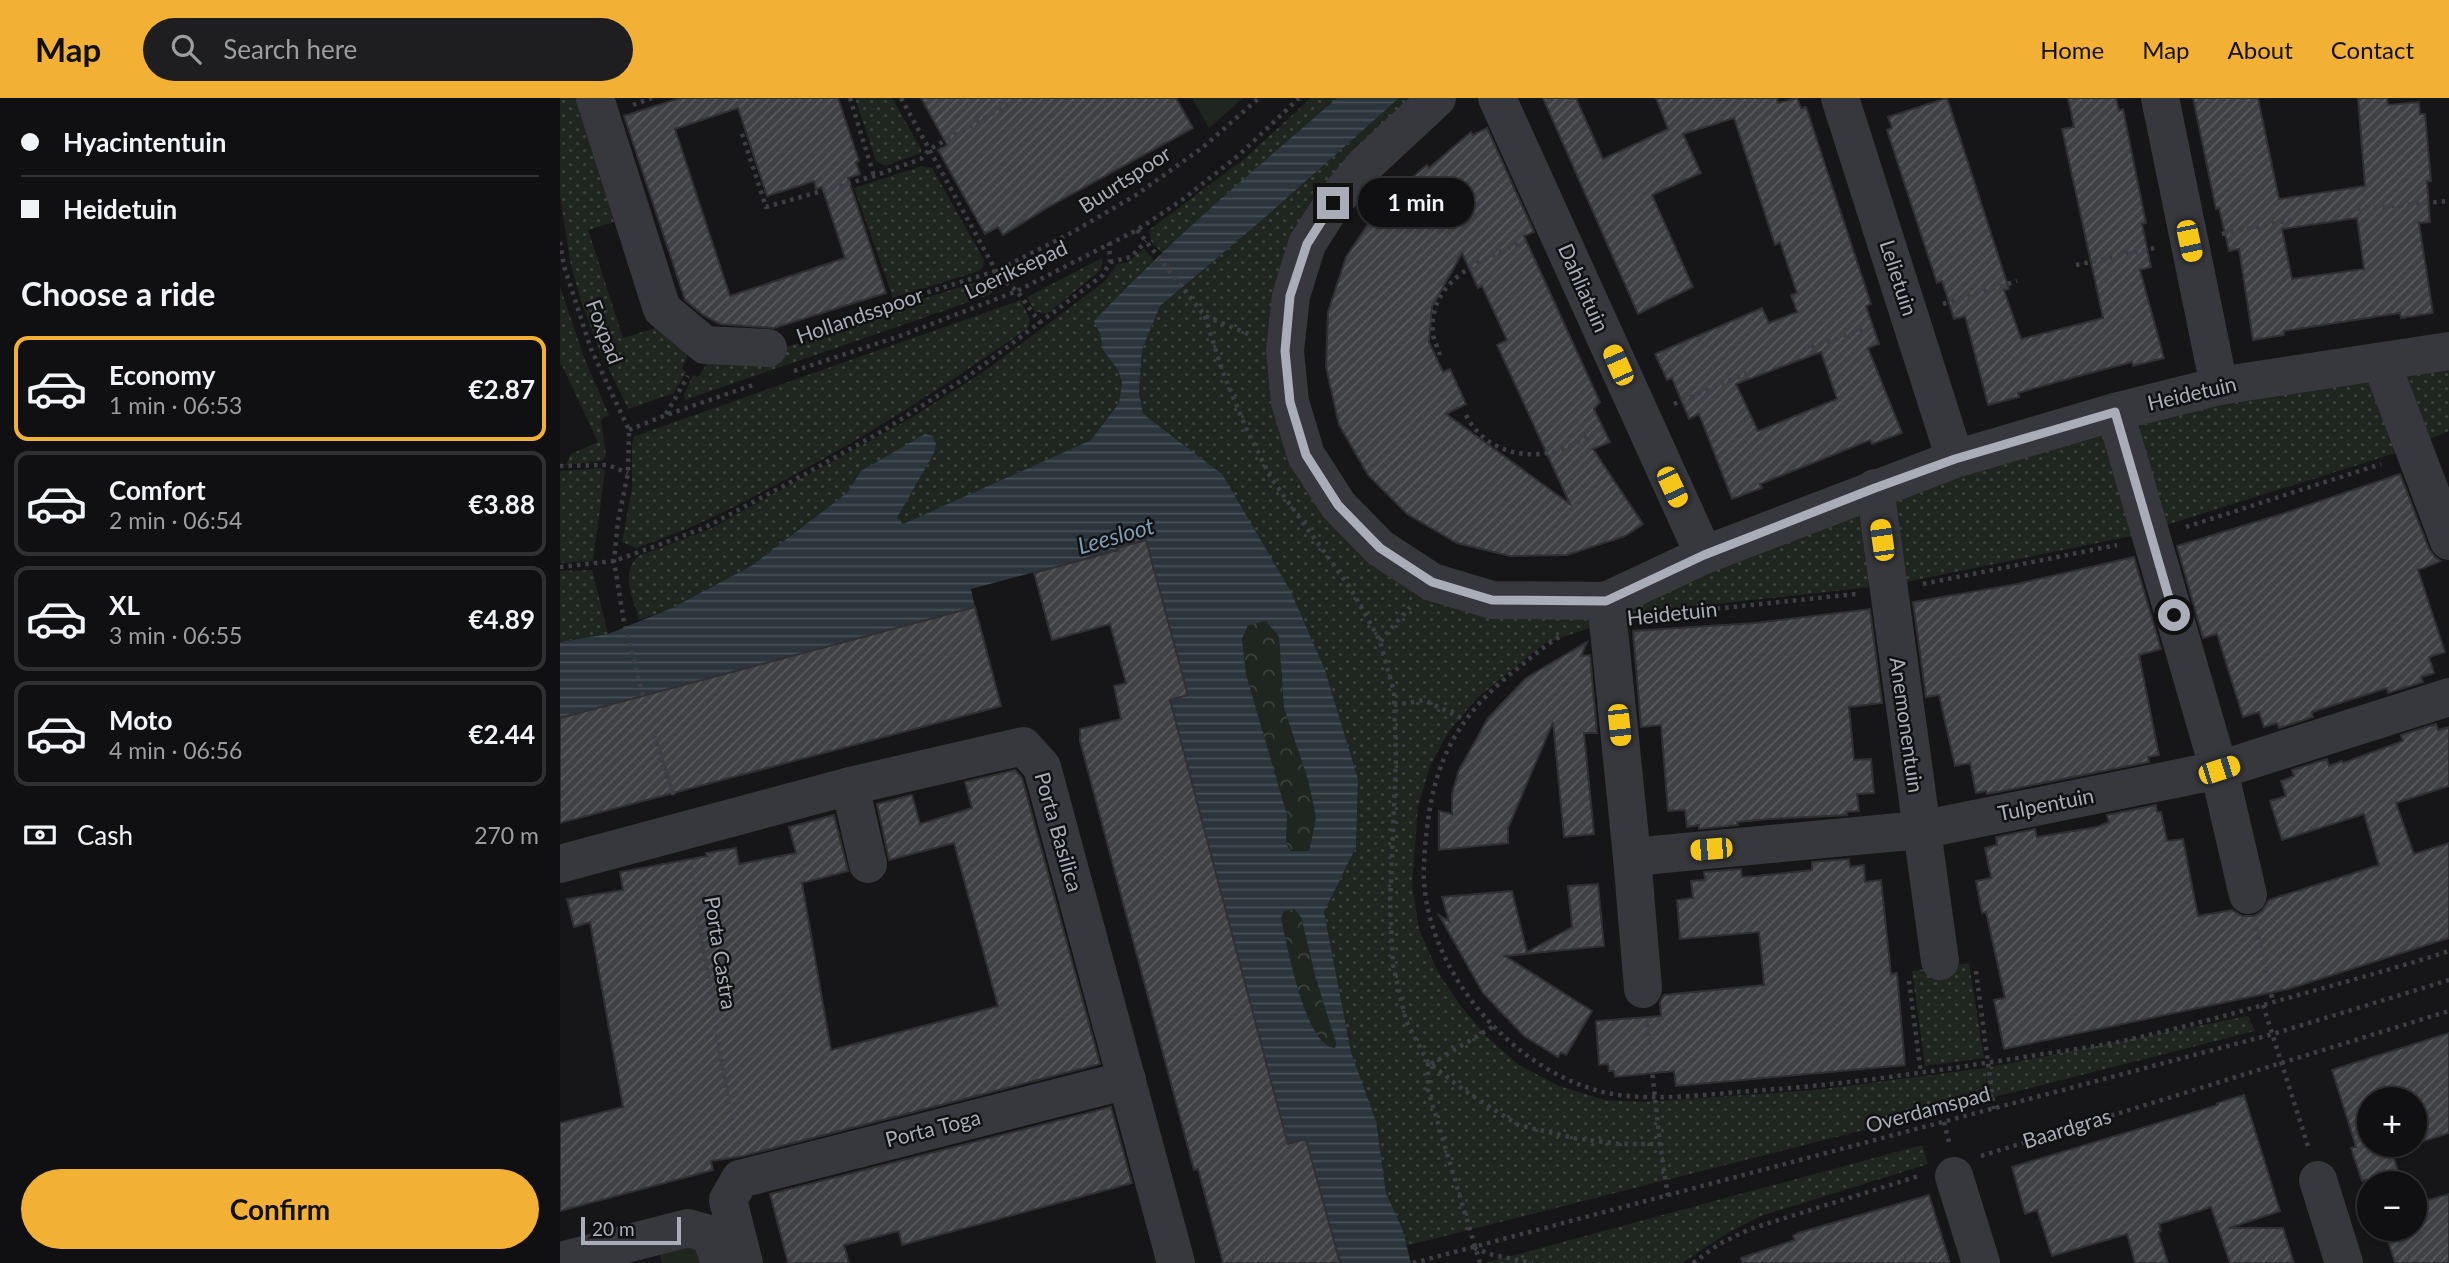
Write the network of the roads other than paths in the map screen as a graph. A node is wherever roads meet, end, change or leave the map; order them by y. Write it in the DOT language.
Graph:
graph roads {
  1 [pos="594,98"];
  2 [pos="1437,98"];
  3 [pos="1497,98"];
  4 [pos="1840,98"];
  5 [pos="2160,98"];
  6 [pos="2449,351"];
  7 [pos="2381,362"];
  8 [pos="770,369"];
  9 [pos="2219,386"];
  10 [pos="2115,412"];
  11 [pos="1955,459"];
  12 [pos="1875,488"];
  13 [pos="2449,541"];
  14 [pos="1704,555"];
  15 [pos="1607,611"];
  16 [pos="2449,697"];
  17 [pos="2219,770"];
  18 [pos="850,786"];
  19 [pos="1920,830"];
  20 [pos="1632,857"];
  21 [pos="560,864"];
  22 [pos="868,864"];
  23 [pos="2248,895"];
  24 [pos="1940,961"];
  25 [pos="1643,989"];
  26 [pos="1127,1080"];
  27 [pos="1951,1169"];
  28 [pos="2318,1180"];
  29 [pos="734,1190"];
  30 [pos="560,1243"];
  31 [pos="654,1251"];
  32 [pos="560,1261"];
  33 [pos="720,1263"];
  34 [pos="744,1263"];
  35 [pos="1176,1263"];
  36 [pos="1981,1263"];
  37 [pos="2344,1263"];
  1 -- 8 [label="street, Hollandsspoor"];
  2 -- 15 [label="street, Heidetuin"];
  3 -- 14 [label="street, Dahliatuin"];
  4 -- 11 [label="street, Lelietuin"];
  5 -- 9 [label="street"];
  6 -- 7 [label="street, Heidetuin"];
  7 -- 9 [label="street, Heidetuin"];
  7 -- 13 [label="street"];
  9 -- 10 [label="street, Heidetuin"];
  10 -- 11 [label="street, Heidetuin"];
  10 -- 17 [label="street"];
  11 -- 12 [label="street, Heidetuin"];
  12 -- 14 [label="street, Heidetuin"];
  12 -- 19 [label="street, Anemonentuin"];
  14 -- 15 [label="street, Heidetuin"];
  15 -- 20 [label="street"];
  16 -- 17 [label="street, Tulpentuin"];
  17 -- 19 [label="street, Tulpentuin"];
  17 -- 23 [label="street"];
  18 -- 21 [label="street, Porta Basilica"];
  18 -- 22 [label="street"];
  18 -- 26 [label="street, Porta Basilica"];
  19 -- 20 [label="street, Tulpentuin"];
  19 -- 24 [label="street, Anemonentuin"];
  20 -- 25 [label="street"];
  26 -- 29 [label="street, Porta Toga"];
  26 -- 35 [label="street, Porta Basilica"];
  27 -- 36 [label="street"];
  28 -- 37 [label="street"];
  29 -- 30 [label="street, Porta Toga"];
  29 -- 34 [label="street"];
  31 -- 32 [label="street"];
  31 -- 33 [label="street"];
}
